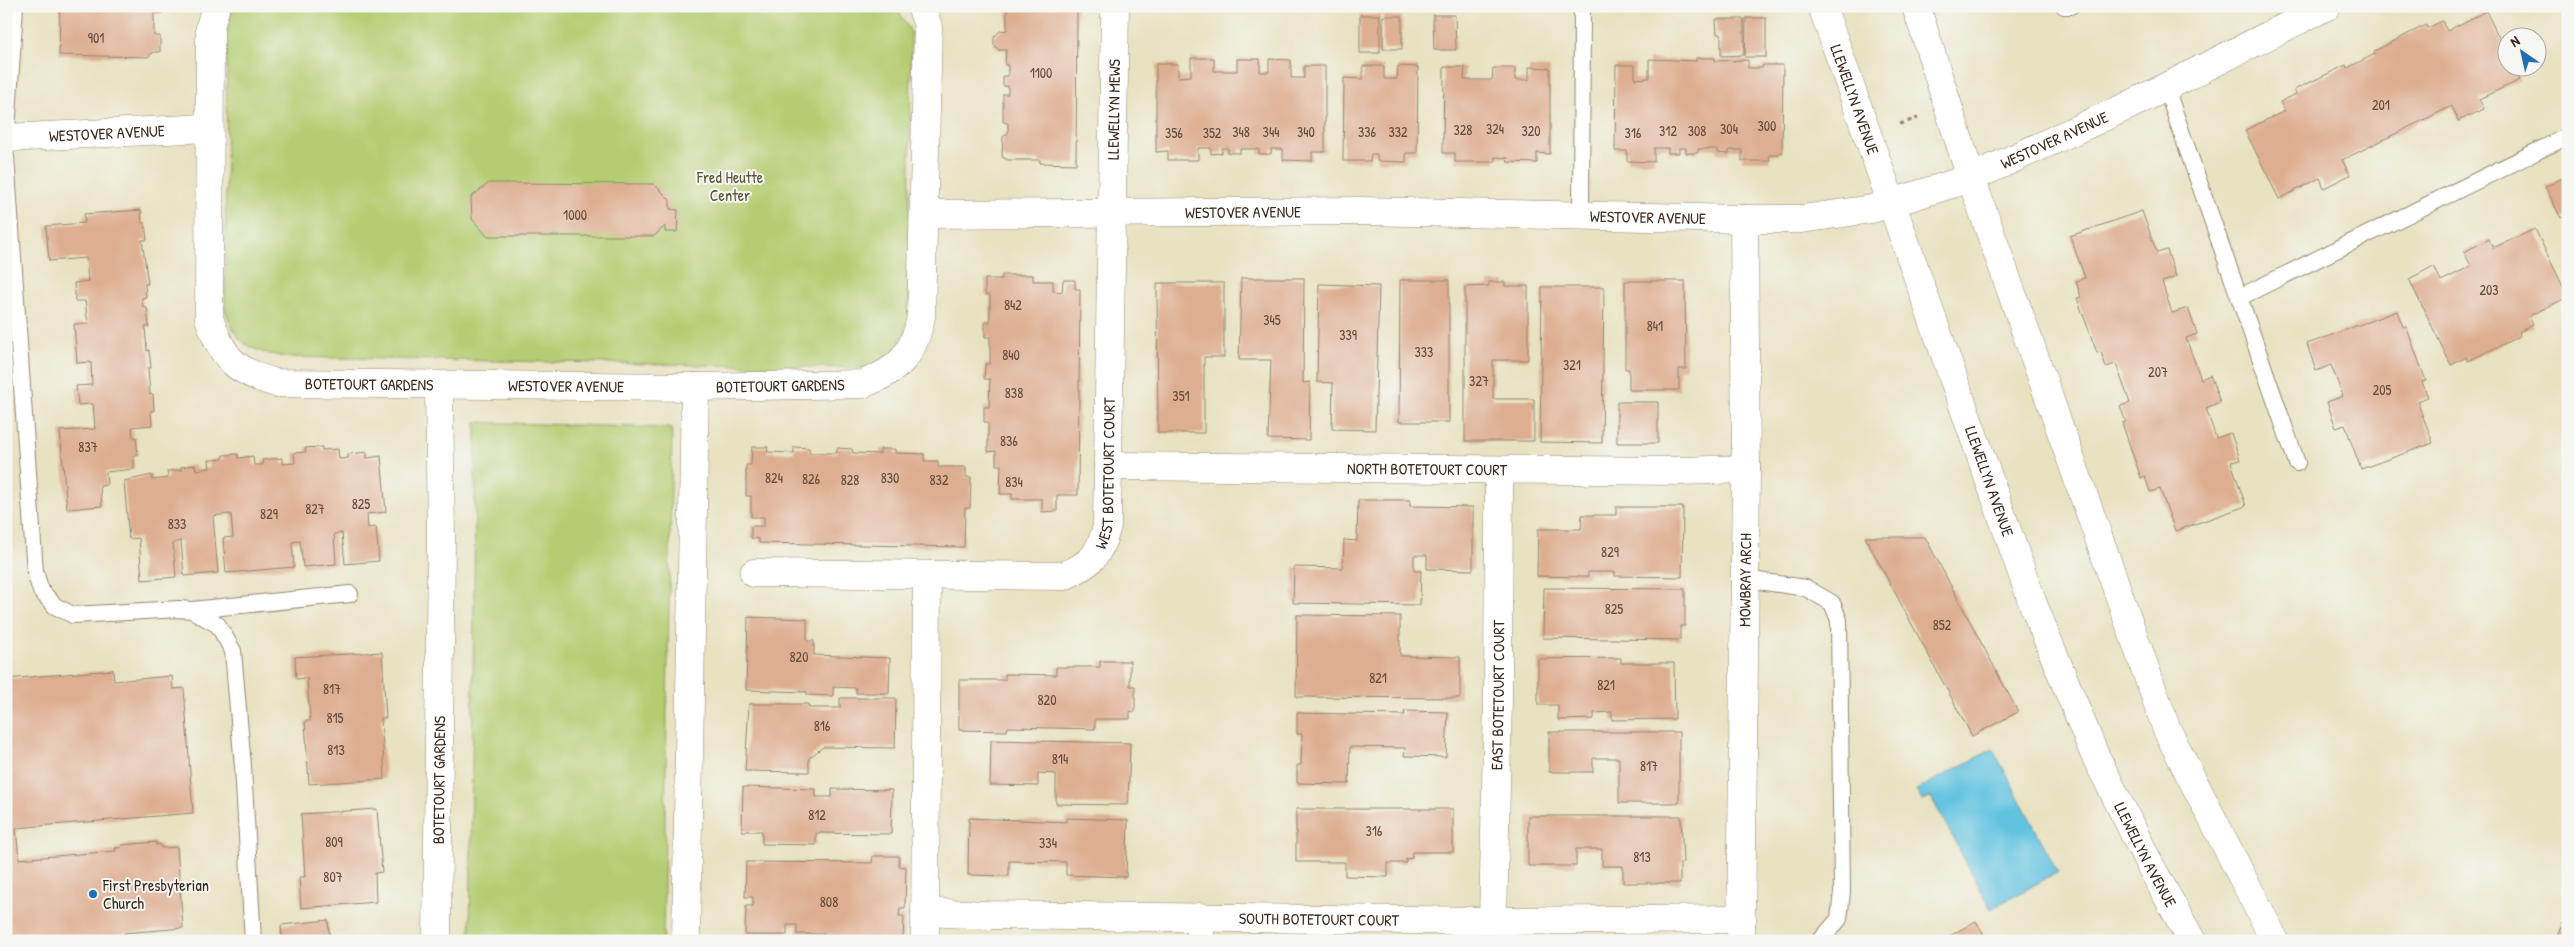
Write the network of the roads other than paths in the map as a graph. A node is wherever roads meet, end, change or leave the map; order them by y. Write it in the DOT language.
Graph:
graph roads {
  1 [pos="15,6"];
  2 [pos="216,6"];
  3 [pos="921,6"];
  4 [pos="1115,6"];
  5 [pos="1582,6"];
  6 [pos="1822,6"];
  7 [pos="1916,6"];
  8 [pos="2064,6"];
  9 [pos="2071,6"];
  10 [pos="2327,6"];
  11 [pos="2166,88"];
  12 [pos="208,128"];
  13 [pos="2568,136"];
  14 [pos="6,145"];
  15 [pos="1971,178"];
  16 [pos="1891,204"];
  17 [pos="1112,212"];
  18 [pos="924,214"];
  19 [pos="1581,216"];
  20 [pos="1744,219"];
  21 [pos="2240,297"];
  22 [pos="439,385"];
  23 [pos="695,387"];
  24 [pos="2298,464"];
  25 [pos="1108,466"];
  26 [pos="1746,469"];
  27 [pos="1498,470"];
  28 [pos="754,573"];
  29 [pos="927,575"];
  30 [pos="1745,579"];
  31 [pos="350,594"];
  32 [pos="192,610"];
  33 [pos="925,912"];
  34 [pos="1493,921"];
  35 [pos="1200,929"];
  36 [pos="1741,930"];
  37 [pos="253,941"];
  38 [pos="437,941"];
  39 [pos="686,941"];
  40 [pos="925,941"];
  41 [pos="1820,941"];
  42 [pos="2192,941"];
  43 [pos="2275,941"];
  1 -- 14 [label="lane"];
  2 -- 12 [label="street, BOTETOURT GARDENS"];
  3 -- 18 [label="street, BOTETOURT GARDENS"];
  4 -- 17 [label="street, LLEWELLYN MEWS"];
  5 -- 19 [label="lane"];
  6 -- 16 [label="street, LLEWELLYN AVENUE"];
  7 -- 15 [label="street"];
  8 -- 9 [label="lane"];
  10 -- 11 [label="street, WESTOVER AVENUE"];
  11 -- 15 [label="street, WESTOVER AVENUE"];
  11 -- 21 [label="lane"];
  12 -- 14 [label="street, WESTOVER AVENUE"];
  12 -- 22 [label="street, BOTETOURT GARDENS"];
  13 -- 21 [label="lane"];
  14 -- 32 [label="lane"];
  15 -- 16 [label="street, WESTOVER AVENUE"];
  15 -- 43 [label="street"];
  16 -- 20 [label="street, WESTOVER AVENUE"];
  16 -- 42 [label="street, LLEWELLYN AVENUE"];
  17 -- 18 [label="street, WESTOVER AVENUE"];
  17 -- 19 [label="street, WESTOVER AVENUE"];
  17 -- 25 [label="street, WEST BOTETOURT COURT"];
  18 -- 23 [label="street, BOTETOURT GARDENS"];
  19 -- 20 [label="street, WESTOVER AVENUE"];
  20 -- 26 [label="street, MOWBRAY ARCH"];
  21 -- 24 [label="lane"];
  22 -- 23 [label="street, WESTOVER AVENUE"];
  22 -- 38 [label="street, BOTETOURT GARDENS"];
  23 -- 39 [label="street, BOTETOURT GARDENS"];
  25 -- 27 [label="street, NORTH BOTETOURT COURT"];
  25 -- 29 [label="street, WEST BOTETOURT COURT"];
  26 -- 27 [label="street, NORTH BOTETOURT COURT"];
  26 -- 30 [label="street, MOWBRAY ARCH"];
  27 -- 34 [label="street, EAST BOTETOURT COURT"];
  28 -- 29 [label="street, WEST BOTETOURT COURT"];
  29 -- 33 [label="street"];
  30 -- 36 [label="street, MOWBRAY ARCH"];
  30 -- 41 [label="lane"];
  31 -- 32 [label="lane"];
  32 -- 37 [label="lane"];
  33 -- 35 [label="street, SOUTH BOTETOURT COURT"];
  33 -- 40 [label="street"];
  34 -- 35 [label="street, SOUTH BOTETOURT COURT"];
  34 -- 36 [label="street, SOUTH BOTETOURT COURT"];
}
